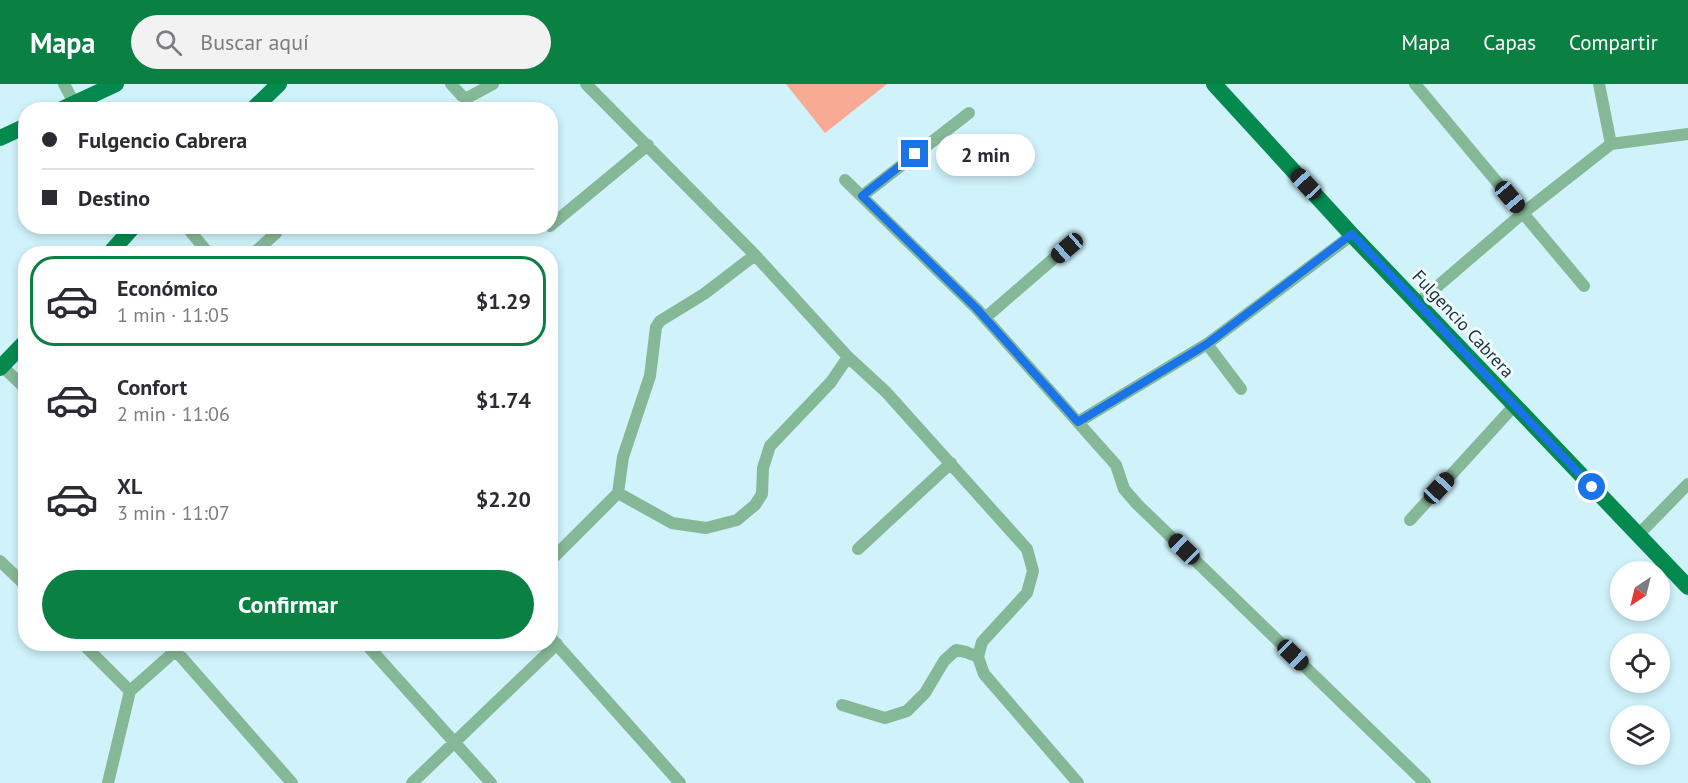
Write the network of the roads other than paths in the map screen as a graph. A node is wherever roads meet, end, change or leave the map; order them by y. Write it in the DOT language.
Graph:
graph roads {
  1 [pos="64,84"];
  2 [pos="116,84"];
  3 [pos="279,84"];
  4 [pos="451,84"];
  5 [pos="493,84"];
  6 [pos="586,84"];
  7 [pos="1214,84"];
  8 [pos="1415,84"];
  9 [pos="1599,84"];
  10 [pos="66,102"];
  11 [pos="76,102"];
  12 [pos="260,102"];
  13 [pos="969,113"];
  14 [pos="18,130"];
  15 [pos="1688,134"];
  16 [pos="0,138"];
  17 [pos="1611,144"];
  18 [pos="648,145"];
  19 [pos="845,180"];
  20 [pos="862,196"];
  21 [pos="1523,213"];
  22 [pos="558,220"];
  23 [pos="127,234"];
  24 [pos="193,234"];
  25 [pos="275,234"];
  26 [pos="1352,234"];
  27 [pos="116,246"];
  28 [pos="202,246"];
  29 [pos="262,246"];
  30 [pos="1067,248"];
  31 [pos="755,255"];
  32 [pos="1584,286"];
  33 [pos="1418,303"];
  34 [pos="986,318"];
  35 [pos="1207,344"];
  36 [pos="18,349"];
  37 [pos="848,357"];
  38 [pos="1,367"];
  39 [pos="18,382"];
  40 [pos="1241,389"];
  41 [pos="1514,406"];
  42 [pos="1078,422"];
  43 [pos="951,463"];
  44 [pos="1688,484"];
  45 [pos="618,493"];
  46 [pos="1410,520"];
  47 [pos="1638,535"];
  48 [pos="858,549"];
  49 [pos="558,553"];
  50 [pos="0,561"];
  51 [pos="18,578"];
  52 [pos="1688,587"];
  53 [pos="558,646"];
  54 [pos="90,651"];
  55 [pos="175,651"];
  56 [pos="183,651"];
  57 [pos="372,651"];
  58 [pos="544,651"];
  59 [pos="978,657"];
  60 [pos="130,691"];
  61 [pos="842,705"];
  62 [pos="456,744"];
  63 [pos="108,783"];
  64 [pos="292,783"];
  65 [pos="412,783"];
  66 [pos="491,783"];
  67 [pos="680,783"];
  68 [pos="1078,783"];
  69 [pos="1425,783"];
  1 -- 10 [label="street"];
  2 -- 11 [label="main road"];
  3 -- 12 [label="main road"];
  4 -- 5 [label="street"];
  6 -- 18 [label="street"];
  7 -- 26 [label="main road, Fulgencio Cabrera"];
  8 -- 21 [label="street"];
  9 -- 17 [label="street"];
  13 -- 20 [label="street"];
  14 -- 16 [label="main road"];
  15 -- 17 [label="street"];
  17 -- 21 [label="street"];
  18 -- 22 [label="street"];
  18 -- 31 [label="street"];
  19 -- 20 [label="street"];
  20 -- 34 [label="street"];
  21 -- 32 [label="street"];
  21 -- 33 [label="street"];
  23 -- 27 [label="main road"];
  24 -- 28 [label="street"];
  25 -- 29 [label="street"];
  26 -- 33 [label="main road, Fulgencio Cabrera"];
  26 -- 35 [label="street"];
  30 -- 34 [label="street"];
  31 -- 37 [label="street"];
  31 -- 45 [label="street"];
  33 -- 41 [label="main road, Fulgencio Cabrera"];
  34 -- 42 [label="street"];
  35 -- 40 [label="street"];
  35 -- 42 [label="street"];
  36 -- 38 [label="main road"];
  37 -- 43 [label="street"];
  37 -- 45 [label="street"];
  38 -- 39 [label="street"];
  41 -- 46 [label="street"];
  41 -- 47 [label="main road, Fulgencio Cabrera"];
  42 -- 69 [label="street"];
  43 -- 48 [label="street"];
  43 -- 59 [label="street"];
  44 -- 47 [label="street"];
  45 -- 49 [label="street"];
  47 -- 52 [label="main road, Fulgencio Cabrera"];
  50 -- 51 [label="street"];
  53 -- 67 [label="street"];
  54 -- 60 [label="street"];
  55 -- 60 [label="street"];
  56 -- 64 [label="street"];
  57 -- 62 [label="street"];
  58 -- 62 [label="street"];
  59 -- 61 [label="street"];
  59 -- 68 [label="street"];
  60 -- 63 [label="street"];
  62 -- 65 [label="street"];
  62 -- 66 [label="street"];
}
